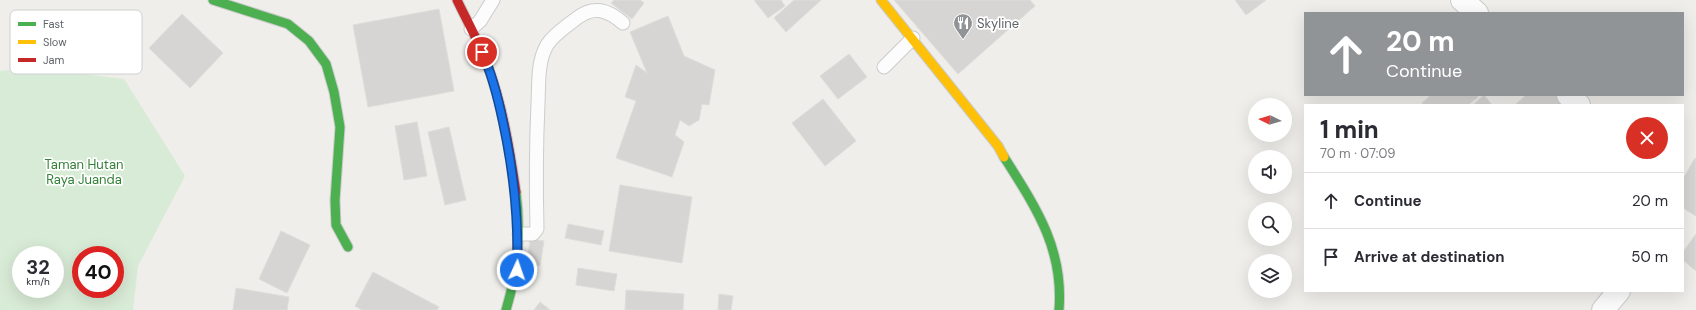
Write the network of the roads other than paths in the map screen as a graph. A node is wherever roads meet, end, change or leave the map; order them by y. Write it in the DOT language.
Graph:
graph roads {
  1 [pos="213,0"];
  2 [pos="457,0"];
  3 [pos="493,0"];
  4 [pos="881,0"];
  5 [pos="1462,0"];
  6 [pos="1475,12"];
  7 [pos="623,23"];
  8 [pos="471,29"];
  9 [pos="912,38"];
  10 [pos="884,67"];
  11 [pos="1569,96"];
  12 [pos="1578,104"];
  13 [pos="519,234"];
  14 [pos="348,247"];
  15 [pos="1618,292"];
  16 [pos="506,310"];
  17 [pos="1059,310"];
  18 [pos="1603,310"];
  1 -- 14 [label="street"];
  2 -- 8 [label="street"];
  3 -- 8 [label="lane"];
  4 -- 9 [label="street"];
  5 -- 6 [label="street"];
  7 -- 13 [label="lane"];
  8 -- 13 [label="street"];
  9 -- 10 [label="lane"];
  9 -- 17 [label="street"];
  11 -- 12 [label="street"];
  13 -- 16 [label="street"];
  15 -- 18 [label="street"];
}
